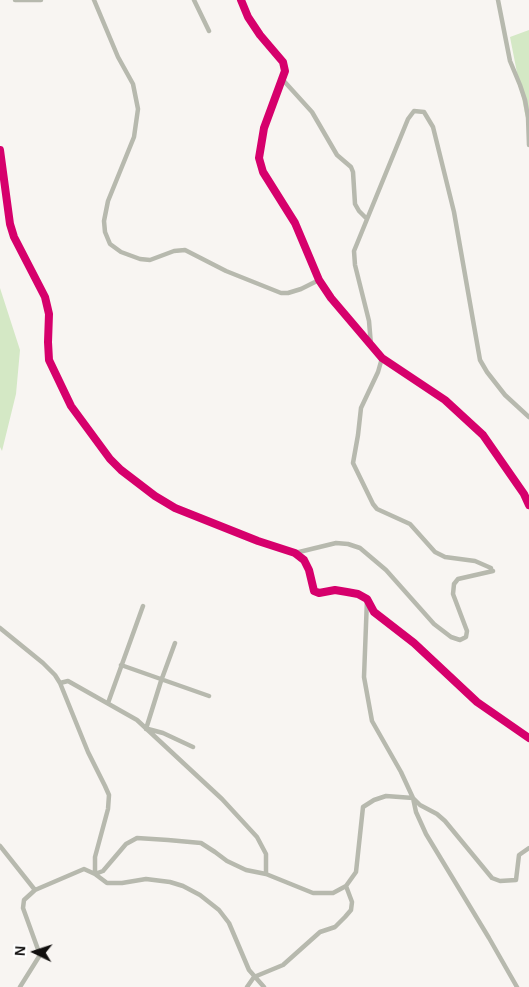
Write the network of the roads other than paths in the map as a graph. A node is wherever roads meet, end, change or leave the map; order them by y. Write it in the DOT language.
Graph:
graph roads {
  1 [pos="15,0"];
  2 [pos="41,0"];
  3 [pos="94,0"];
  4 [pos="194,0"];
  5 [pos="241,0"];
  6 [pos="498,0"];
  7 [pos="209,31"];
  8 [pos="282,80"];
  9 [pos="529,144"];
  10 [pos="0,150"];
  11 [pos="367,219"];
  12 [pos="319,280"];
  13 [pos="371,346"];
  14 [pos="382,358"];
  15 [pos="529,417"];
  16 [pos="529,505"];
  17 [pos="295,553"];
  18 [pos="367,599"];
  19 [pos="143,606"];
  20 [pos="0,628"];
  21 [pos="176,643"];
  22 [pos="121,666"];
  23 [pos="161,681"];
  24 [pos="60,683"];
  25 [pos="209,696"];
  26 [pos="108,703"];
  27 [pos="146,729"];
  28 [pos="529,738"];
  29 [pos="193,747"];
  30 [pos="413,798"];
  31 [pos="0,846"];
  32 [pos="529,848"];
  33 [pos="95,874"];
  34 [pos="266,874"];
  35 [pos="346,886"];
  36 [pos="35,890"];
  37 [pos="254,977"];
  38 [pos="20,987"];
  39 [pos="247,987"];
  40 [pos="264,987"];
  41 [pos="517,987"];
  1 -- 2 [label="street"];
  3 -- 12 [label="street"];
  4 -- 7 [label="street"];
  5 -- 8 [label="street"];
  6 -- 9 [label="street"];
  8 -- 11 [label="street"];
  8 -- 12 [label="street"];
  10 -- 17 [label="street"];
  11 -- 13 [label="street"];
  11 -- 15 [label="street"];
  12 -- 13 [label="street"];
  13 -- 14 [label="street"];
  14 -- 16 [label="street"];
  14 -- 17 [label="street"];
  17 -- 18 [label="street"];
  18 -- 28 [label="street"];
  18 -- 30 [label="street"];
  19 -- 22 [label="street"];
  20 -- 24 [label="street"];
  21 -- 23 [label="street"];
  22 -- 23 [label="street"];
  22 -- 26 [label="street"];
  23 -- 25 [label="street"];
  23 -- 27 [label="street"];
  24 -- 26 [label="street"];
  24 -- 33 [label="street"];
  26 -- 27 [label="street"];
  27 -- 29 [label="street"];
  27 -- 34 [label="street"];
  30 -- 32 [label="street"];
  30 -- 35 [label="street"];
  30 -- 41 [label="street"];
  31 -- 36 [label="street"];
  33 -- 34 [label="street"];
  33 -- 36 [label="street"];
  33 -- 37 [label="street"];
  34 -- 35 [label="street"];
  35 -- 37 [label="street"];
  36 -- 38 [label="street"];
  37 -- 39 [label="street"];
  37 -- 40 [label="street"];
}
